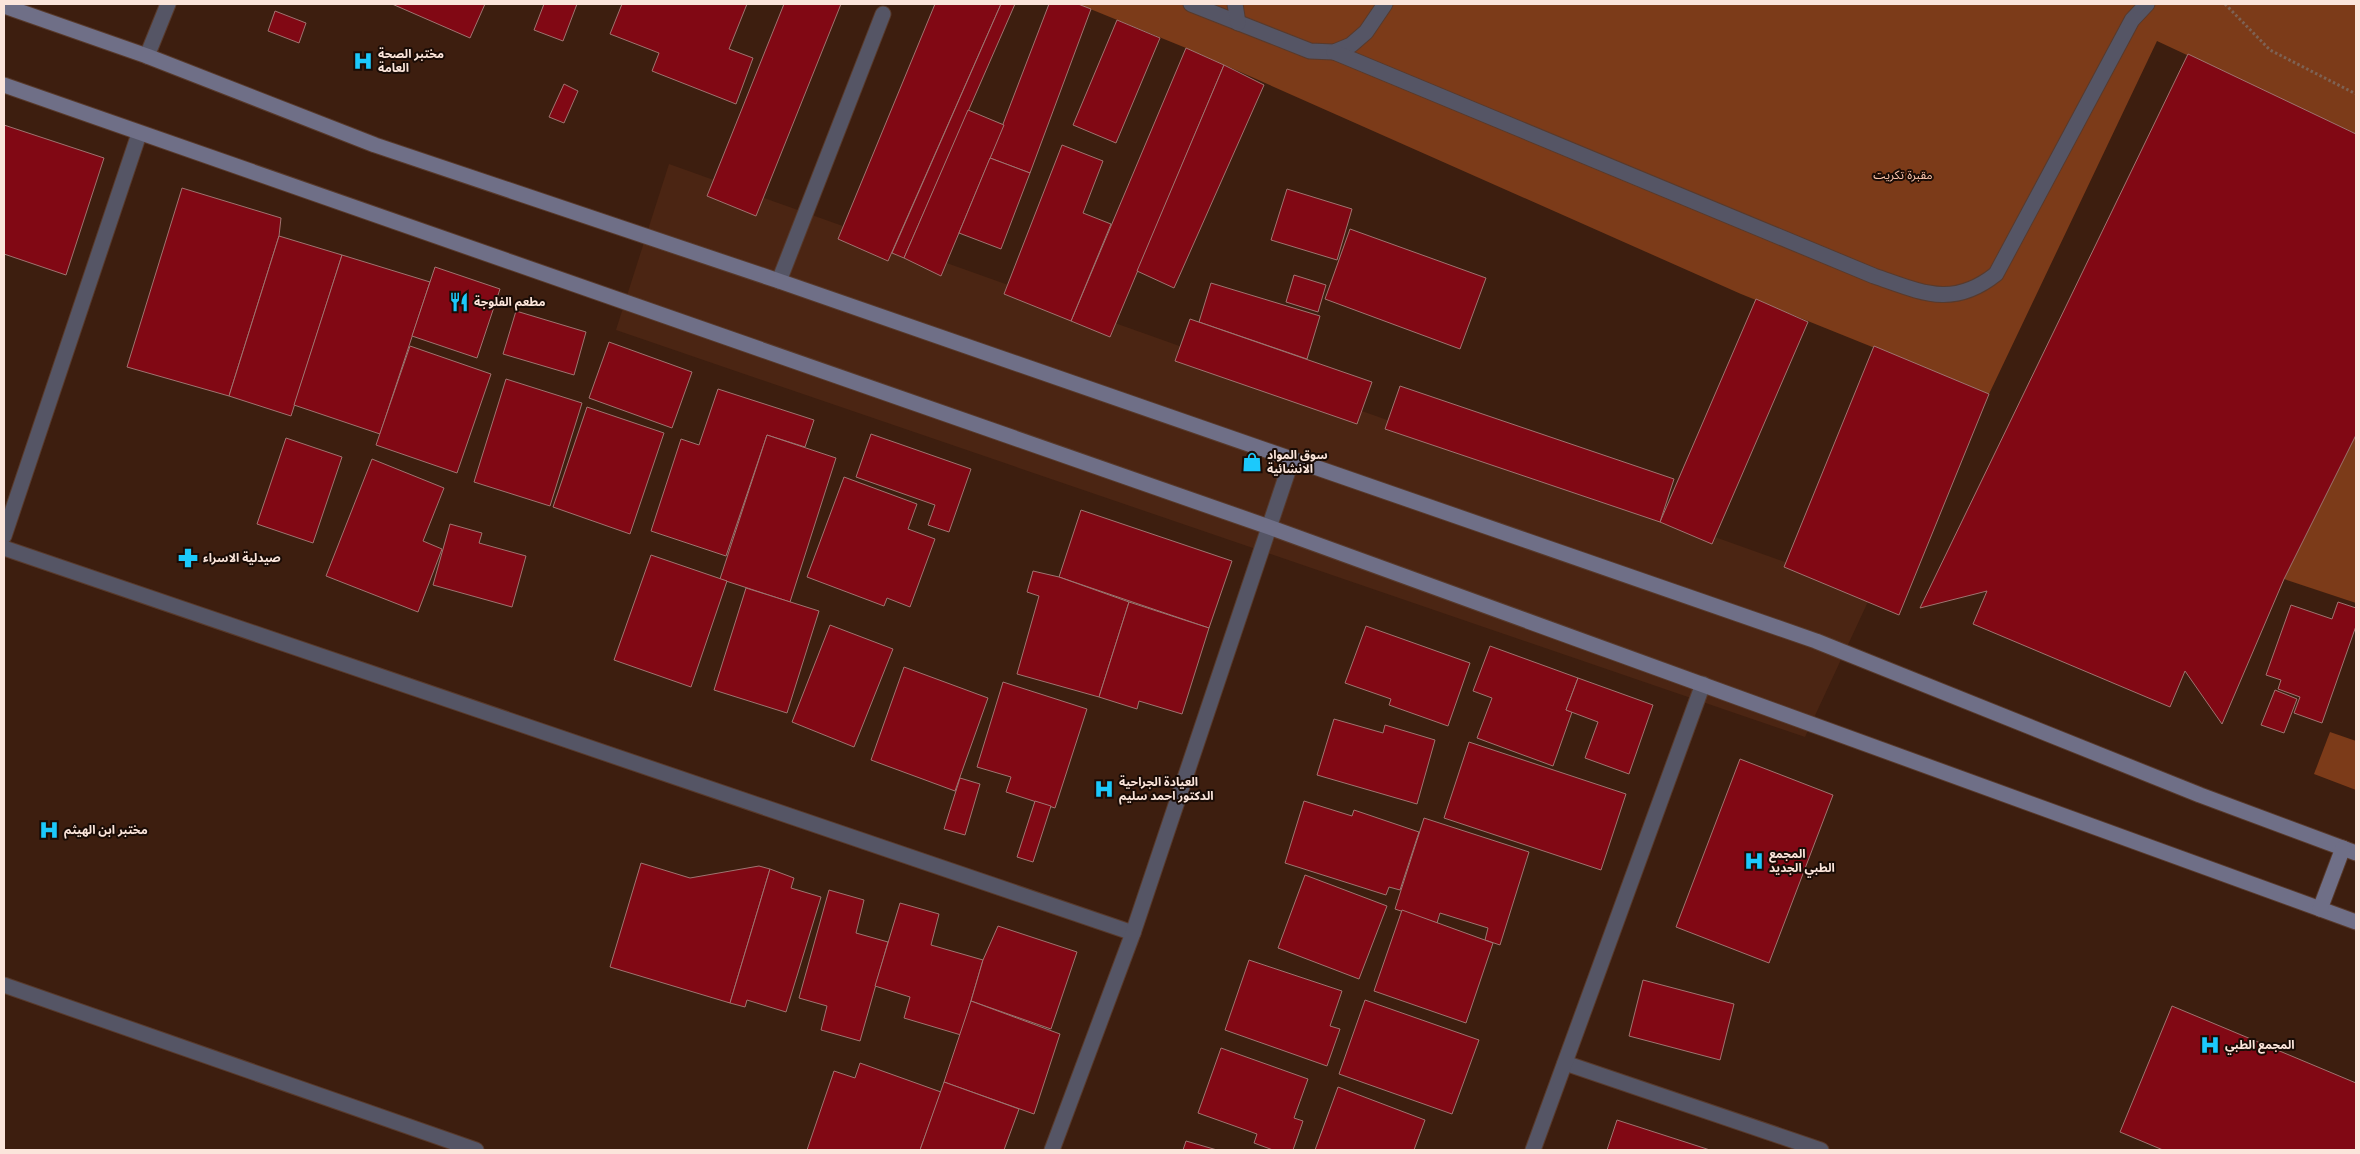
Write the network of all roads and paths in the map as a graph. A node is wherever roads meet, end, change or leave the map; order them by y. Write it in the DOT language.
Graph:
graph roads {
  1 [pos="168,4"];
  2 [pos="1191,4"];
  3 [pos="1235,4"];
  4 [pos="1385,4"];
  5 [pos="2148,4"];
  6 [pos="2225,4"];
  7 [pos="4,6"];
  8 [pos="883,14"];
  9 [pos="1238,23"];
  10 [pos="1334,52"];
  11 [pos="147,56"];
  12 [pos="4,85"];
  13 [pos="2356,94"];
  14 [pos="139,134"];
  15 [pos="779,281"];
  16 [pos="1292,459"];
  17 [pos="1269,527"];
  18 [pos="4,536"];
  19 [pos="4,548"];
  20 [pos="1703,684"];
  21 [pos="2350,851"];
  22 [pos="2320,909"];
  23 [pos="2356,922"];
  24 [pos="1133,933"];
  25 [pos="4,985"];
  26 [pos="1565,1063"];
  27 [pos="476,1150"];
  28 [pos="1052,1150"];
  29 [pos="1533,1150"];
  30 [pos="1821,1150"];
  1 -- 11 [label="street"];
  2 -- 9 [label="street"];
  3 -- 9 [label="street"];
  4 -- 10 [label="street"];
  5 -- 10 [label="street"];
  6 -- 13 [label="path"];
  7 -- 11 [label="main road"];
  8 -- 15 [label="street"];
  9 -- 10 [label="street"];
  11 -- 15 [label="main road"];
  12 -- 14 [label="main road"];
  14 -- 17 [label="main road"];
  14 -- 18 [label="street"];
  15 -- 16 [label="main road"];
  16 -- 17 [label="street"];
  16 -- 21 [label="main road"];
  17 -- 20 [label="main road"];
  17 -- 24 [label="street"];
  19 -- 24 [label="street"];
  20 -- 22 [label="main road"];
  20 -- 26 [label="street"];
  21 -- 22 [label="main road"];
  22 -- 23 [label="main road"];
  24 -- 28 [label="street"];
  25 -- 27 [label="street"];
  26 -- 29 [label="street"];
  26 -- 30 [label="street"];
}
